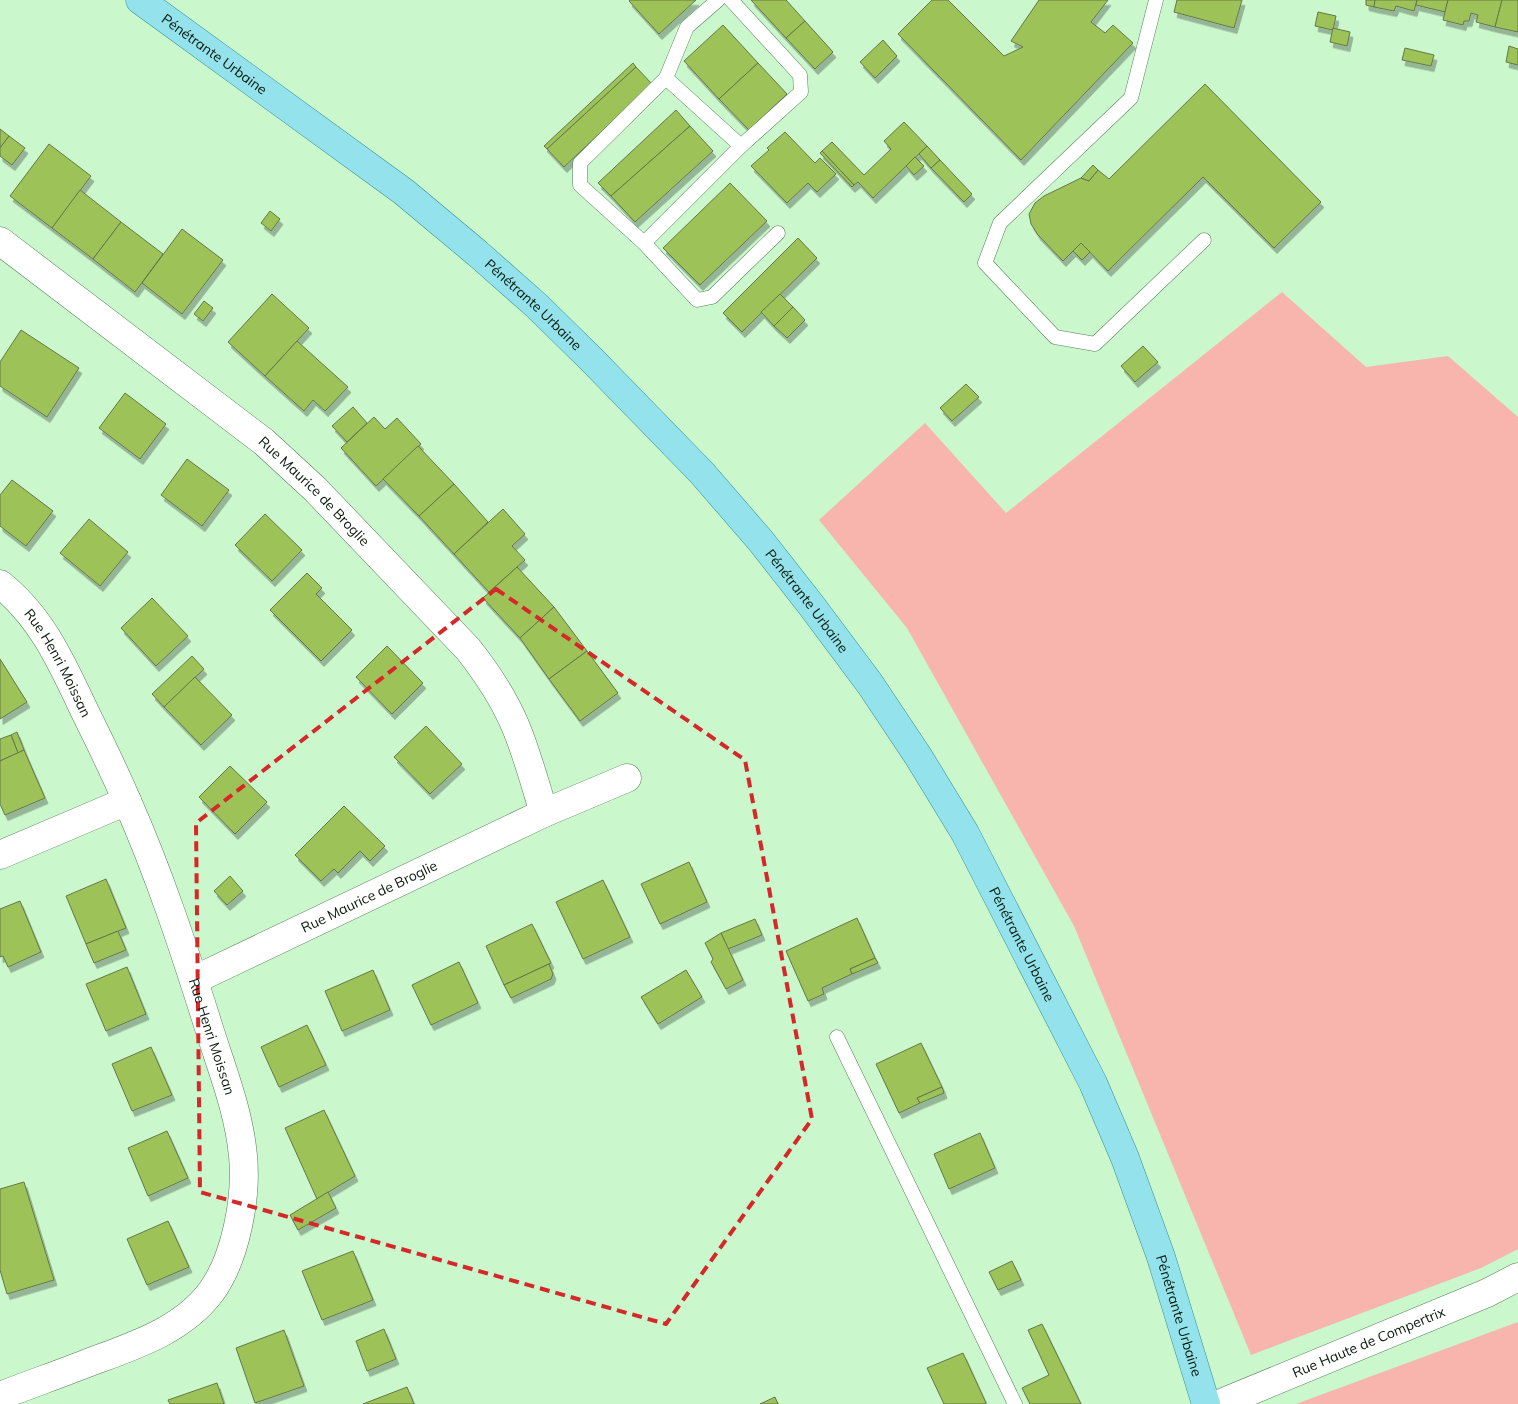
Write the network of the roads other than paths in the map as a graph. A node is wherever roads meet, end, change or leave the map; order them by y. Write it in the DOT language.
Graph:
graph roads {
  1 [pos="140,0"];
  2 [pos="718,0"];
  3 [pos="731,0"];
  4 [pos="1156,0"];
  5 [pos="666,78"];
  6 [pos="741,146"];
  7 [pos="778,233"];
  8 [pos="1204,240"];
  9 [pos="0,241"];
  10 [pos="644,243"];
  11 [pos="0,584"];
  12 [pos="627,778"];
  13 [pos="127,801"];
  14 [pos="544,813"];
  15 [pos="0,855"];
  16 [pos="194,980"];
  17 [pos="837,1037"];
  18 [pos="1518,1277"];
  19 [pos="0,1396"];
  20 [pos="1014,1404"];
  21 [pos="1206,1404"];
  22 [pos="1219,1404"];
  1 -- 21 [label="main road, Pénétrante Urbaine"];
  2 -- 5 [label="lane"];
  3 -- 6 [label="lane"];
  4 -- 8 [label="lane"];
  5 -- 6 [label="lane"];
  5 -- 10 [label="lane"];
  6 -- 10 [label="lane"];
  7 -- 10 [label="lane"];
  9 -- 14 [label="street, Rue Maurice de Broglie"];
  11 -- 13 [label="street, Rue Henri Moissan"];
  12 -- 14 [label="street, Rue Maurice de Broglie"];
  13 -- 15 [label="street"];
  13 -- 16 [label="street, Rue Henri Moissan"];
  14 -- 16 [label="street, Rue Maurice de Broglie"];
  16 -- 19 [label="street, Rue Henri Moissan"];
  17 -- 20 [label="lane"];
  18 -- 22 [label="street, Rue Haute de Compertrix"];
}
